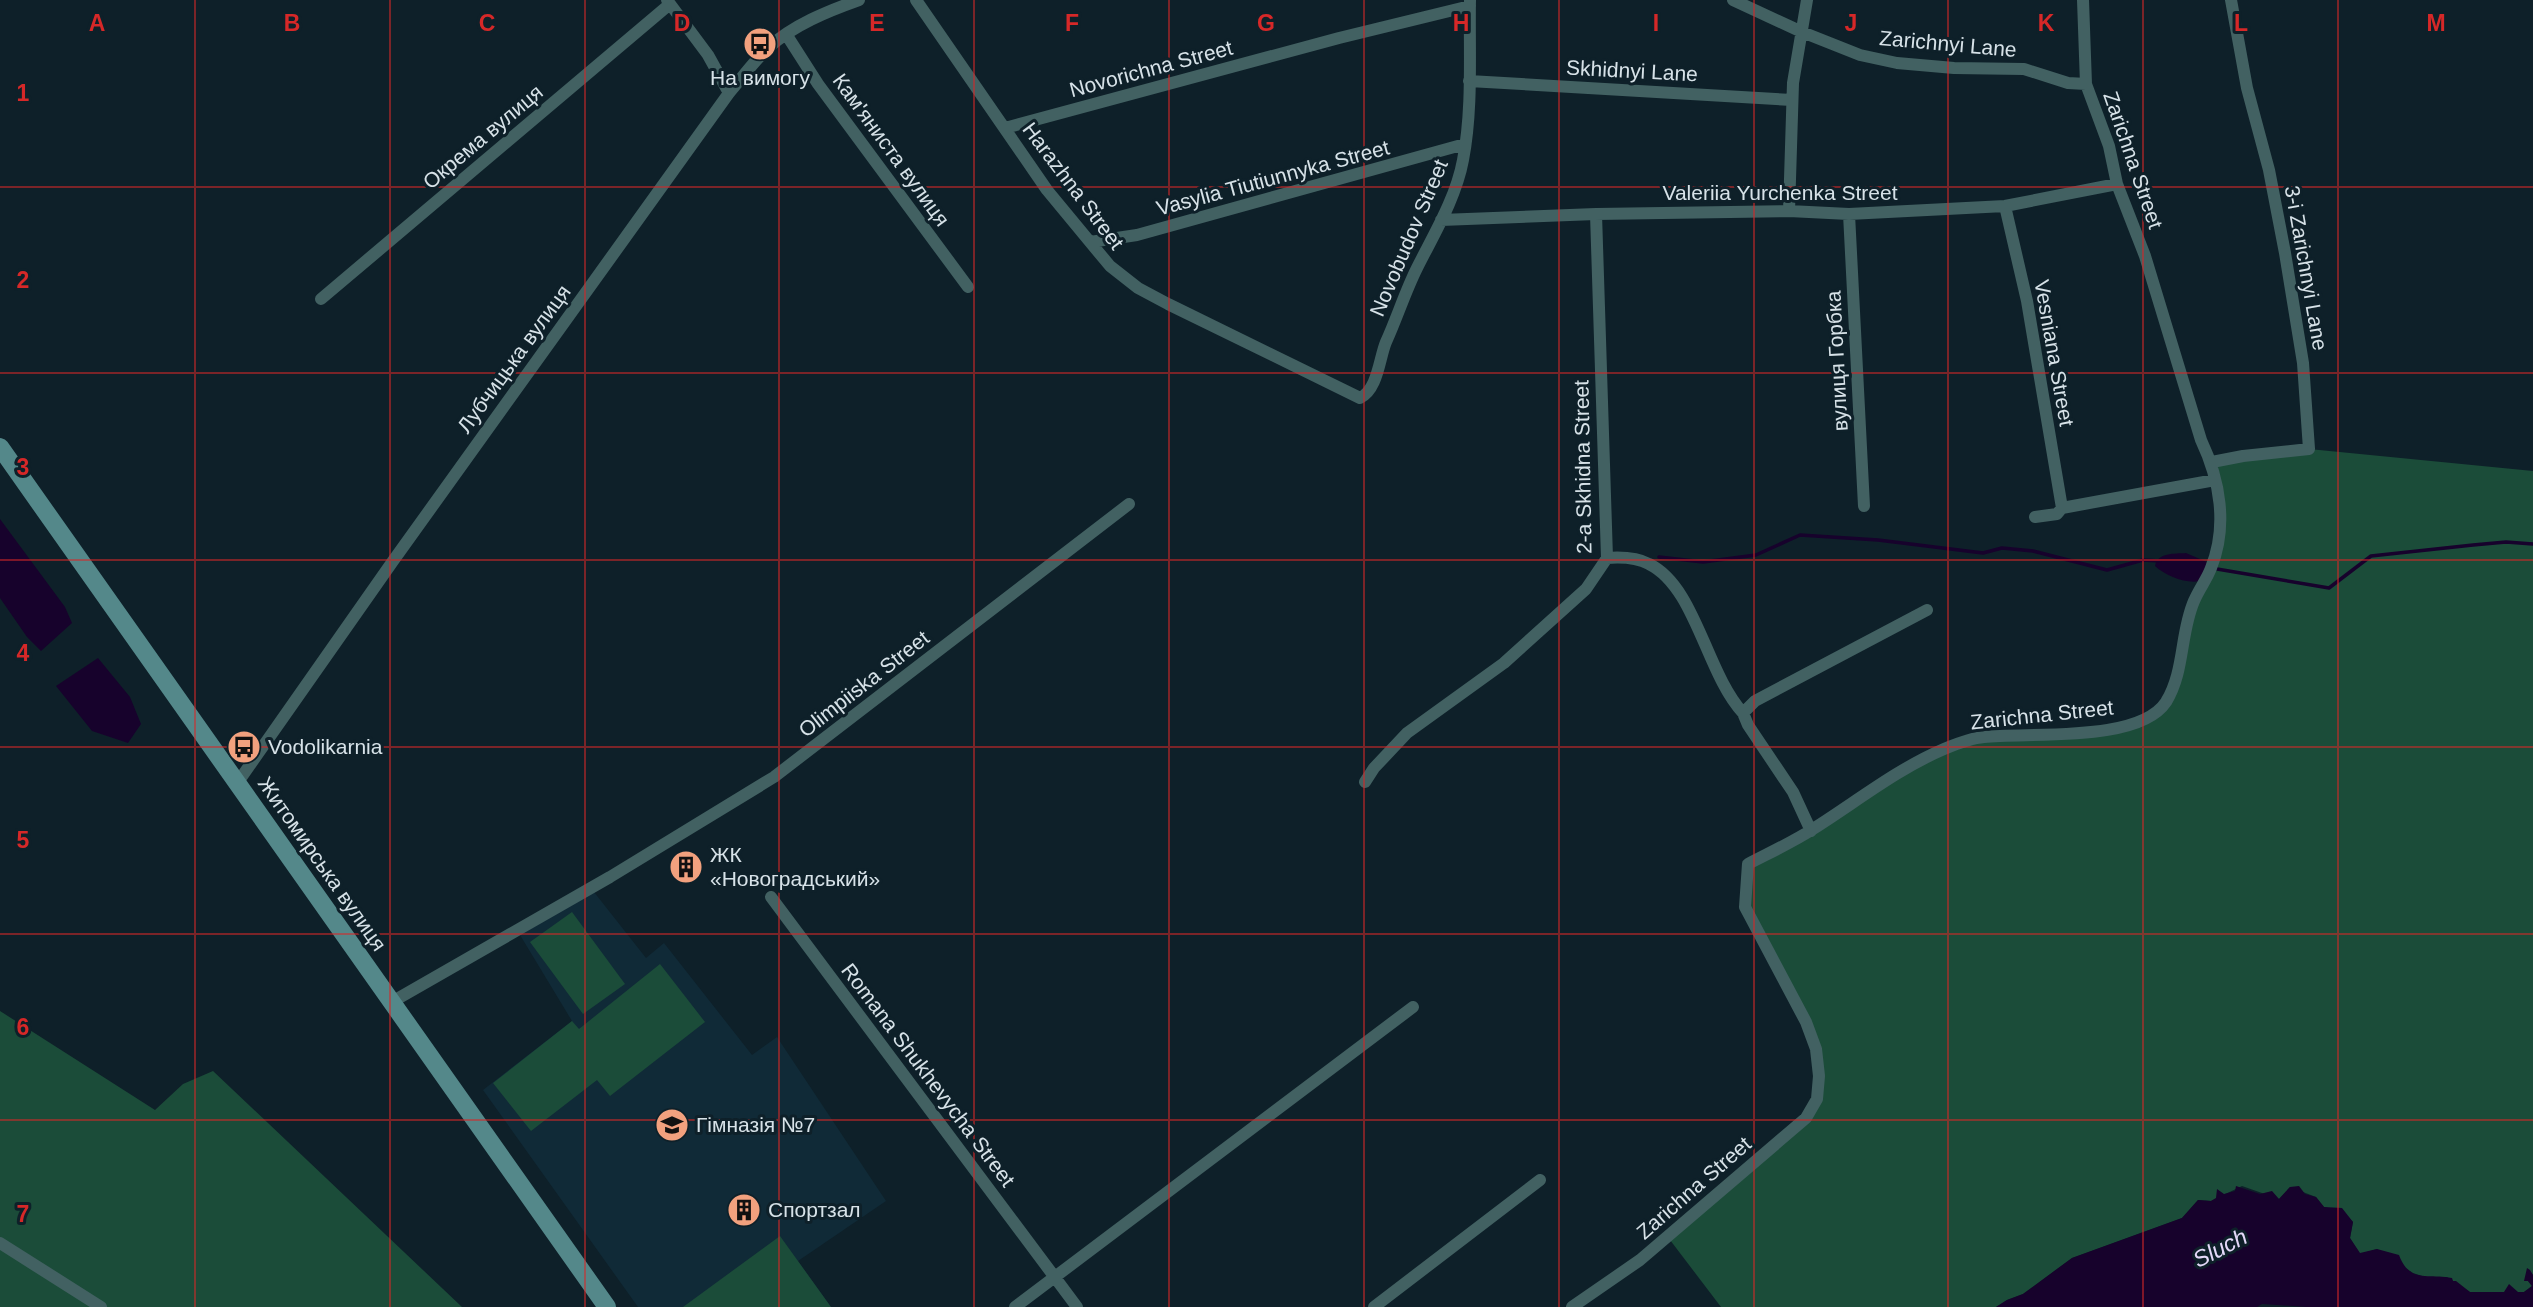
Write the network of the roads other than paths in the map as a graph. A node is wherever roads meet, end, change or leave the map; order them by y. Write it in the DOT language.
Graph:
graph roads {
  1 [pos="859,0"];
  2 [pos="916,0"];
  3 [pos="1733,0"];
  4 [pos="1807,0"];
  5 [pos="2083,0"];
  6 [pos="2231,0"];
  7 [pos="668,2"];
  8 [pos="1470,3"];
  9 [pos="834,5"];
  10 [pos="1801,32"];
  11 [pos="786,34"];
  12 [pos="1469,80"];
  13 [pos="2086,84"];
  14 [pos="729,93"];
  15 [pos="1792,100"];
  16 [pos="1005,128"];
  17 [pos="1465,144"];
  18 [pos="2117,184"];
  19 [pos="2005,206"];
  20 [pos="1788,211"];
  21 [pos="1596,214"];
  22 [pos="1849,214"];
  23 [pos="1441,220"];
  24 [pos="1090,242"];
  25 [pos="968,286"];
  26 [pos="321,299"];
  27 [pos="1360,398"];
  28 [pos="0,447"];
  29 [pos="2212,462"];
  30 [pos="2215,480"];
  31 [pos="1129,504"];
  32 [pos="1864,506"];
  33 [pos="2062,508"];
  34 [pos="2035,517"];
  35 [pos="1607,558"];
  36 [pos="1927,611"];
  37 [pos="1743,713"];
  38 [pos="238,782"];
  39 [pos="1366,782"];
  40 [pos="1811,831"];
  41 [pos="771,897"];
  42 [pos="390,1003"];
  43 [pos="1413,1007"];
  44 [pos="1540,1180"];
  45 [pos="0,1243"];
  46 [pos="1054,1276"];
  47 [pos="102,1307"];
  48 [pos="607,1307"];
  49 [pos="1015,1307"];
  50 [pos="1077,1307"];
  51 [pos="1374,1307"];
  52 [pos="1572,1307"];
  1 -- 9 [label="street, Лубчицька вулиця"];
  2 -- 16 [label="street, Harazhna Street"];
  3 -- 10 [label="street, Zarichnyi Lane"];
  4 -- 10 [label="street"];
  5 -- 13 [label="street, Zarichna Street"];
  6 -- 29 [label="street, 3-i Zarichnyi Lane"];
  7 -- 14 [label="street, Окрема вулиця"];
  7 -- 26 [label="street, Окрема вулиця"];
  8 -- 12 [label="street, Novobudov Street"];
  8 -- 16 [label="street, Novorichna Street"];
  9 -- 11 [label="street, Лубчицька вулиця"];
  10 -- 13 [label="street, Zarichnyi Lane"];
  10 -- 15 [label="street"];
  11 -- 14 [label="street, Лубчицька вулиця"];
  11 -- 25 [label="street, Кам'яниста вулиця"];
  12 -- 15 [label="street, Skhidnyi Lane"];
  12 -- 17 [label="street, Novobudov Street"];
  13 -- 18 [label="street, Zarichna Street"];
  14 -- 38 [label="street, Лубчицька вулиця"];
  15 -- 20 [label="street"];
  16 -- 24 [label="street, Harazhna Street"];
  17 -- 23 [label="street, Novobudov Street"];
  17 -- 24 [label="street, Vasylia Tiutiunnyka Street"];
  18 -- 19 [label="street, Valeriia Yurchenka Street"];
  18 -- 29 [label="street, Zarichna Street"];
  19 -- 22 [label="street, Valeriia Yurchenka Street"];
  19 -- 33 [label="street, Vesniana Street"];
  20 -- 21 [label="street, Valeriia Yurchenka Street"];
  20 -- 22 [label="street, Valeriia Yurchenka Street"];
  21 -- 23 [label="street, Valeriia Yurchenka Street"];
  21 -- 35 [label="street, 2-a Skhidna Street"];
  22 -- 32 [label="street, вулиця Горбка"];
  23 -- 27 [label="street, Novobudov Street"];
  24 -- 27 [label="street, Harazhna Street"];
  28 -- 38 [label="main road, Житомирська вулиця"];
  29 -- 30 [label="street, Zarichna Street"];
  30 -- 33 [label="street"];
  30 -- 40 [label="street, Zarichna Street"];
  31 -- 42 [label="street, Olimpiiska Street"];
  33 -- 34 [label="street"];
  35 -- 37 [label="street"];
  35 -- 39 [label="street, 2-a Skhidna Street"];
  36 -- 37 [label="street"];
  37 -- 40 [label="street"];
  38 -- 42 [label="main road, Житомирська вулиця"];
  40 -- 52 [label="street, Zarichna Street"];
  41 -- 46 [label="street, Romana Shukhevycha Street"];
  42 -- 48 [label="main road, Житомирська вулиця"];
  43 -- 46 [label="street"];
  44 -- 51 [label="street"];
  45 -- 47 [label="street"];
  46 -- 49 [label="street"];
  46 -- 50 [label="street, Romana Shukhevycha Street"];
}
